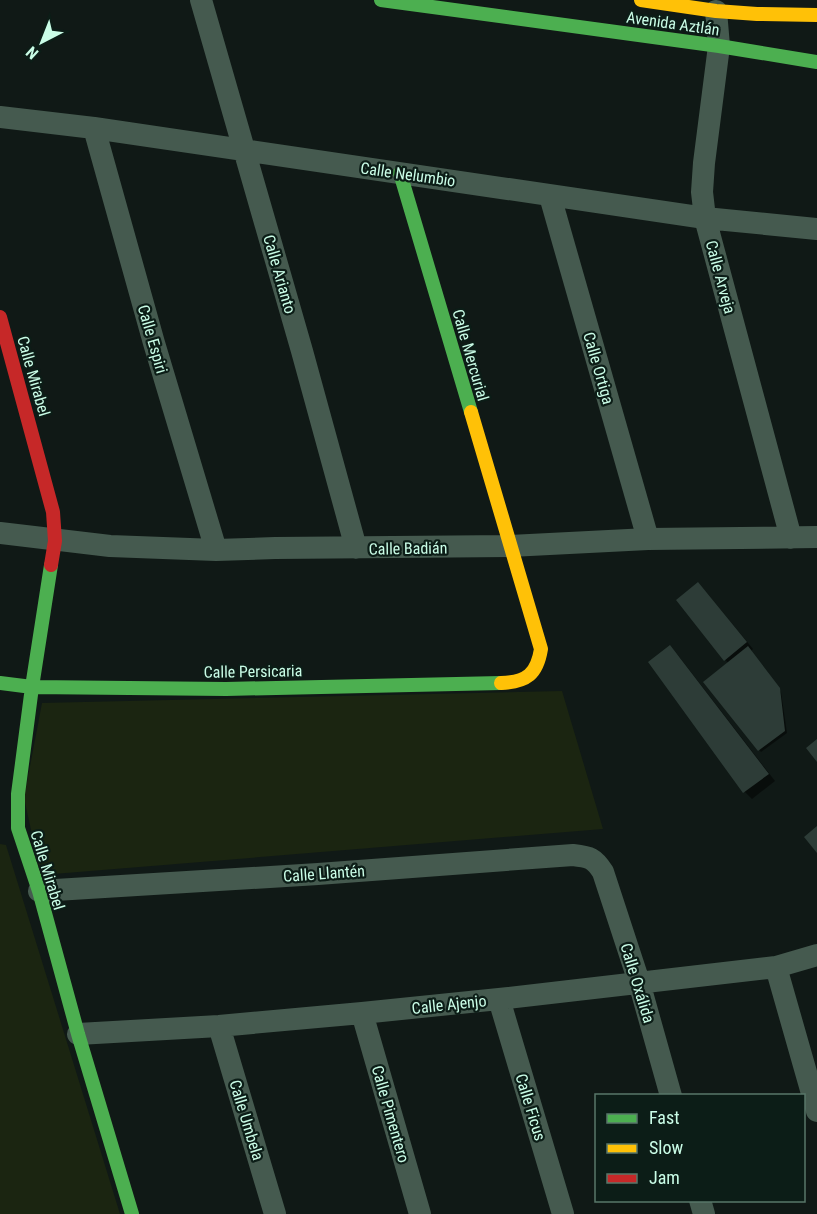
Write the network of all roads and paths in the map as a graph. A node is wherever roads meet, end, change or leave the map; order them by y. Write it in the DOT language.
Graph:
graph roads {
  1 [pos="201,0"];
  2 [pos="381,0"];
  3 [pos="640,0"];
  4 [pos="716,11"];
  5 [pos="817,15"];
  6 [pos="719,46"];
  7 [pos="817,62"];
  8 [pos="0,117"];
  9 [pos="94,128"];
  10 [pos="245,151"];
  11 [pos="400,173"];
  12 [pos="550,196"];
  13 [pos="705,218"];
  14 [pos="817,229"];
  15 [pos="0,317"];
  16 [pos="0,392"];
  17 [pos="22,395"];
  18 [pos="0,533"];
  19 [pos="817,537"];
  20 [pos="791,538"];
  21 [pos="648,539"];
  22 [pos="56,541"];
  23 [pos="510,546"];
  24 [pos="356,548"];
  25 [pos="216,550"];
  26 [pos="0,683"];
  27 [pos="32,687"];
  28 [pos="9,827"];
  29 [pos="603,872"];
  30 [pos="39,891"];
  31 [pos="817,955"];
  32 [pos="776,967"];
  33 [pos="639,982"];
  34 [pos="499,999"];
  35 [pos="362,1013"];
  36 [pos="219,1026"];
  37 [pos="78,1034"];
  38 [pos="671,1094"];
  39 [pos="817,1111"];
  40 [pos="132,1214"];
  41 [pos="275,1214"];
  42 [pos="420,1214"];
  43 [pos="563,1214"];
  1 -- 10 [label="street, Calle Arianto"];
  2 -- 6 [label="street, Avenida Aztlán"];
  3 -- 4 [label="street, Avenida Aztlán"];
  4 -- 5 [label="street, Avenida Aztlán"];
  4 -- 6 [label="street, Calle Arveja"];
  6 -- 7 [label="street, Avenida Aztlán"];
  6 -- 13 [label="street, Calle Arveja"];
  8 -- 9 [label="street, Calle Nelumbio"];
  9 -- 10 [label="street, Calle Nelumbio"];
  9 -- 25 [label="street, Calle Espiri"];
  10 -- 11 [label="street, Calle Nelumbio"];
  10 -- 24 [label="street, Calle Arianto"];
  11 -- 12 [label="street, Calle Nelumbio"];
  11 -- 23 [label="street, Calle Mercurial"];
  12 -- 13 [label="street, Calle Nelumbio"];
  12 -- 21 [label="street, Calle Ortiga"];
  13 -- 14 [label="street, Calle Nelumbio"];
  13 -- 20 [label="street, Calle Arveja"];
  15 -- 17 [label="street, Calle Mirabel"];
  16 -- 17 [label="street"];
  17 -- 22 [label="street, Calle Mirabel"];
  18 -- 22 [label="street, Calle Badián"];
  19 -- 20 [label="street, Calle Badián"];
  20 -- 21 [label="street, Calle Badián"];
  21 -- 23 [label="street, Calle Badián"];
  22 -- 25 [label="street, Calle Badián"];
  22 -- 27 [label="street, Calle Mirabel"];
  23 -- 24 [label="street, Calle Badián"];
  23 -- 27 [label="street, Calle Persicaria"];
  24 -- 25 [label="street, Calle Badián"];
  26 -- 27 [label="street, Calle Persicaria"];
  27 -- 28 [label="street, Calle Mirabel"];
  28 -- 30 [label="street, Calle Mirabel"];
  29 -- 30 [label="street, Calle Llantén"];
  29 -- 33 [label="street, Calle Oxálida"];
  30 -- 37 [label="street, Calle Mirabel"];
  31 -- 32 [label="street, Calle Ajenjo"];
  32 -- 33 [label="street, Calle Ajenjo"];
  32 -- 39 [label="street"];
  33 -- 34 [label="street, Calle Ajenjo"];
  33 -- 38 [label="street, Calle Oxálida"];
  34 -- 35 [label="street, Calle Ajenjo"];
  34 -- 43 [label="street, Calle Ficus"];
  35 -- 36 [label="street, Calle Ajenjo"];
  35 -- 42 [label="street, Calle Pimentero"];
  36 -- 37 [label="street, Calle Ajenjo"];
  36 -- 41 [label="street, Calle Umbela"];
  37 -- 40 [label="street, Calle Mirabel"];
}
